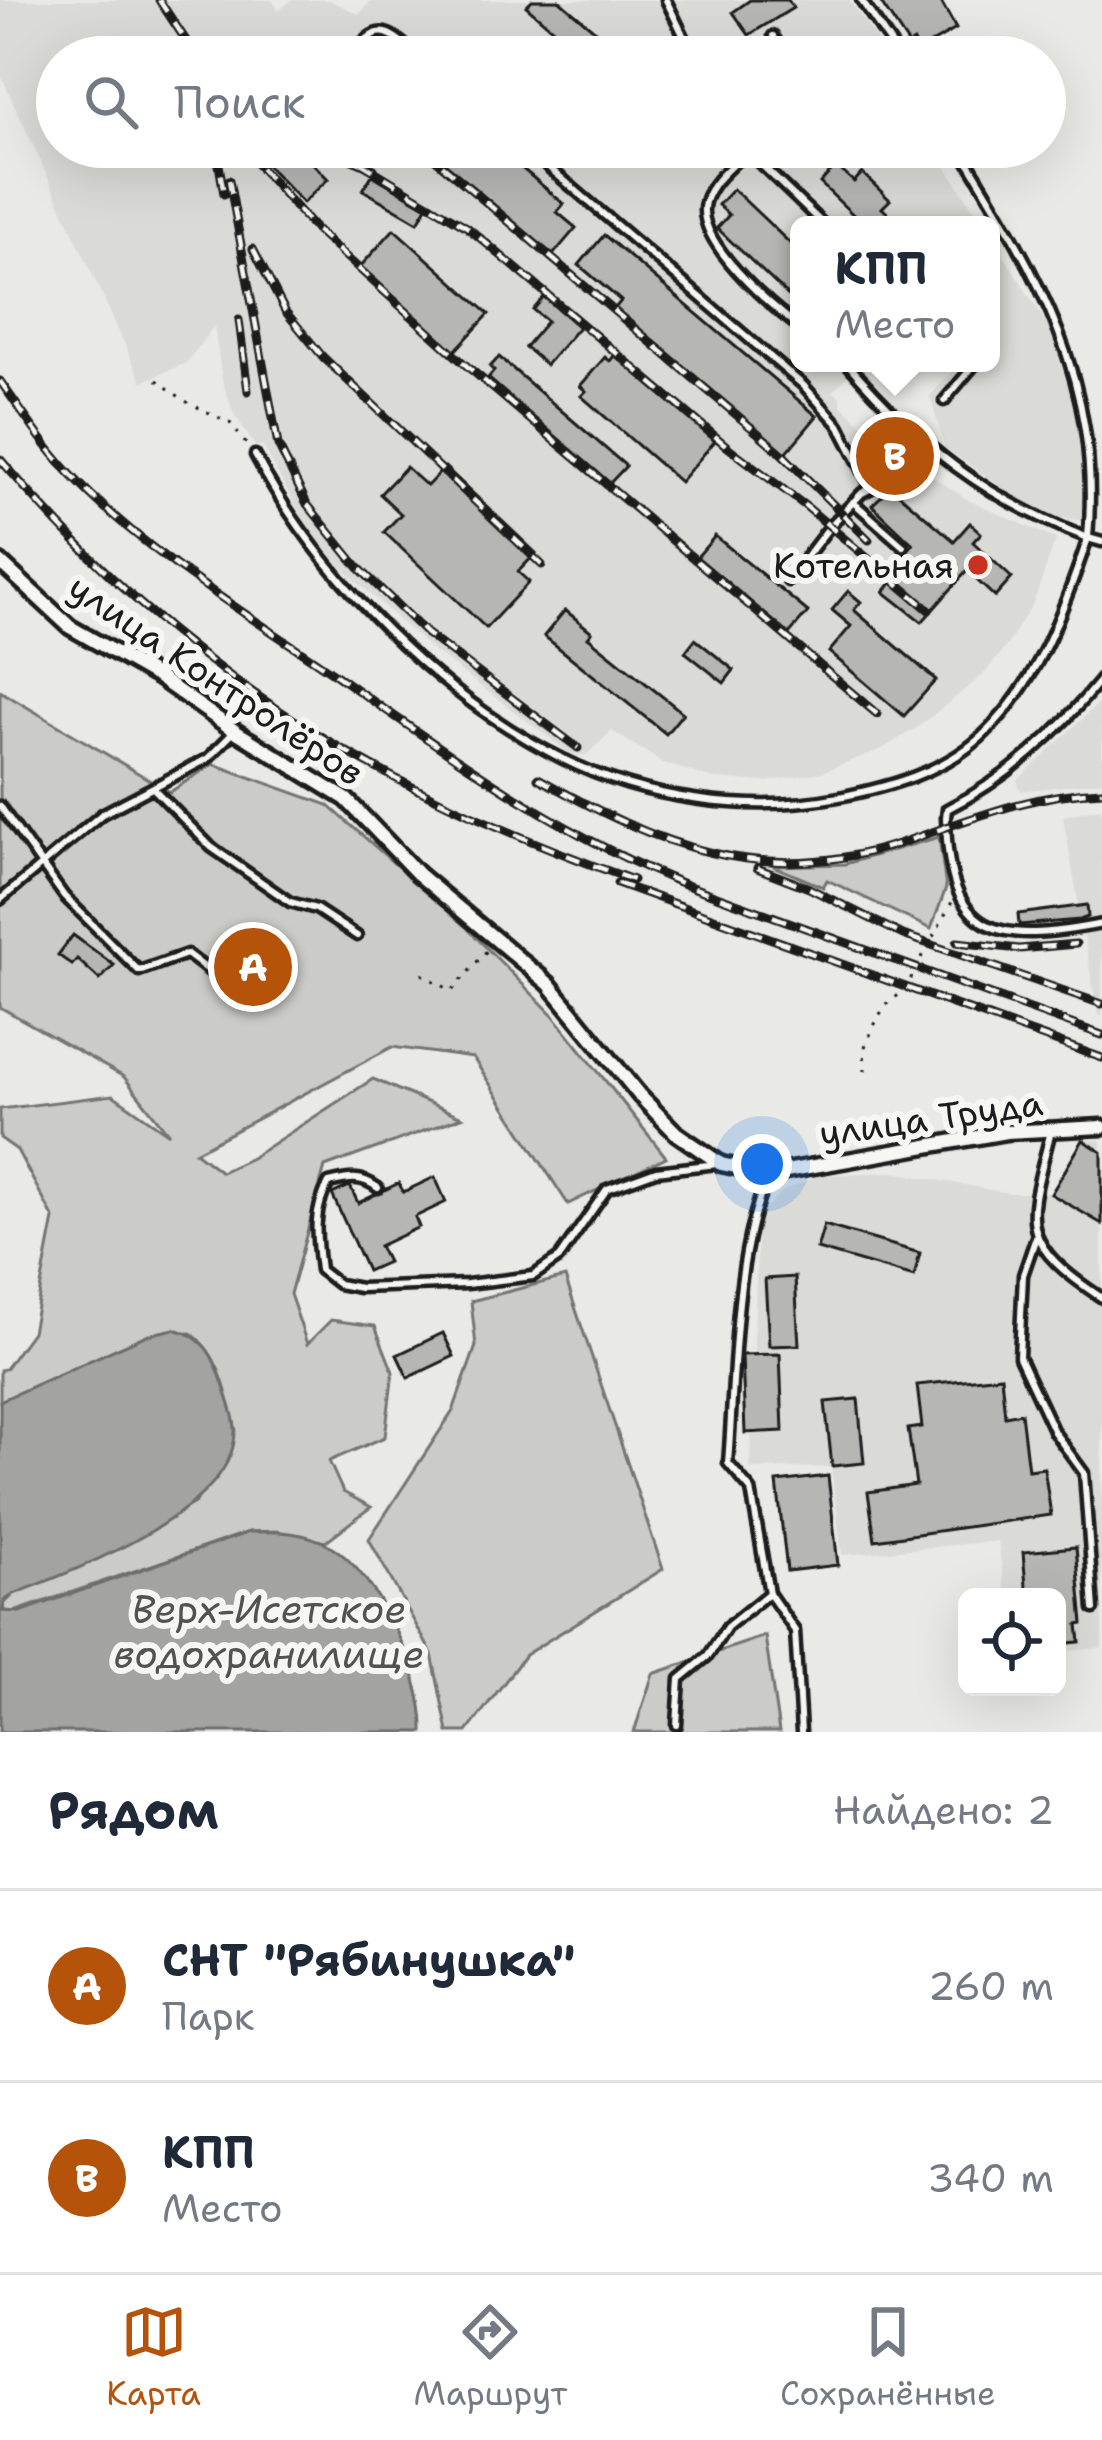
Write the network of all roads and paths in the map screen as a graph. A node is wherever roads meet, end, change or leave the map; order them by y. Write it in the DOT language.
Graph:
graph roads {
  1 [pos="667,0"];
  2 [pos="861,0"];
  3 [pos="684,36"];
  4 [pos="886,36"];
  5 [pos="550,168"];
  6 [pos="730,168"];
  7 [pos="768,168"];
  8 [pos="972,168"];
  9 [pos="815,216"];
  10 [pos="1055,302"];
  11 [pos="790,318"];
  12 [pos="856,372"];
  13 [pos="968,372"];
  14 [pos="158,380"];
  15 [pos="944,401"];
  16 [pos="937,454"];
  17 [pos="255,455"];
  18 [pos="1101,475"];
  19 [pos="871,488"];
  20 [pos="853,502"];
  21 [pos="1088,538"];
  22 [pos="1102,542"];
  23 [pos="903,546"];
  24 [pos="0,562"];
  25 [pos="788,581"];
  26 [pos="1102,678"];
  27 [pos="235,731"];
  28 [pos="154,789"];
  29 [pos="0,806"];
  30 [pos="43,865"];
  31 [pos="957,894"];
  32 [pos="0,900"];
  33 [pos="1102,924"];
  34 [pos="357,936"];
  35 [pos="498,938"];
  36 [pos="422,974"];
  37 [pos="225,983"];
  38 [pos="865,1071"];
  39 [pos="1102,1127"];
  40 [pos="1051,1130"];
  41 [pos="721,1164"];
  42 [pos="769,1174"];
  43 [pos="378,1188"];
  44 [pos="1037,1234"];
  45 [pos="1102,1298"];
  46 [pos="769,1593"];
  47 [pos="1094,1609"];
  48 [pos="677,1725"];
  49 [pos="801,1732"];
  1 -- 3 [label="lane"];
  2 -- 4 [label="lane"];
  5 -- 19 [label="lane"];
  6 -- 11 [label="lane"];
  7 -- 9 [label="lane"];
  8 -- 10 [label="lane"];
  12 -- 16 [label="lane"];
  13 -- 15 [label="lane"];
  14 -- 17 [label="path"];
  16 -- 19 [label="lane"];
  16 -- 21 [label="lane"];
  17 -- 21 [label="lane"];
  18 -- 21 [label="lane"];
  19 -- 20 [label="lane"];
  20 -- 23 [label="lane"];
  20 -- 25 [label="lane"];
  21 -- 22 [label="lane"];
  24 -- 27 [label="street, улица Контролёров"];
  26 -- 31 [label="lane"];
  27 -- 28 [label="lane"];
  27 -- 35 [label="street, улица Контролёров"];
  28 -- 30 [label="lane"];
  28 -- 34 [label="lane"];
  29 -- 30 [label="lane"];
  30 -- 32 [label="lane"];
  30 -- 37 [label="lane"];
  31 -- 33 [label="lane"];
  31 -- 38 [label="path"];
  35 -- 36 [label="path"];
  35 -- 41 [label="street, улица Контролёров"];
  39 -- 40 [label="street, улица Труда"];
  40 -- 42 [label="street, улица Труда"];
  40 -- 44 [label="lane"];
  41 -- 42 [label="street, улица Контролёров"];
  41 -- 43 [label="lane"];
  42 -- 46 [label="lane"];
  44 -- 45 [label="lane"];
  44 -- 47 [label="lane"];
  46 -- 48 [label="lane"];
  46 -- 49 [label="lane"];
}
